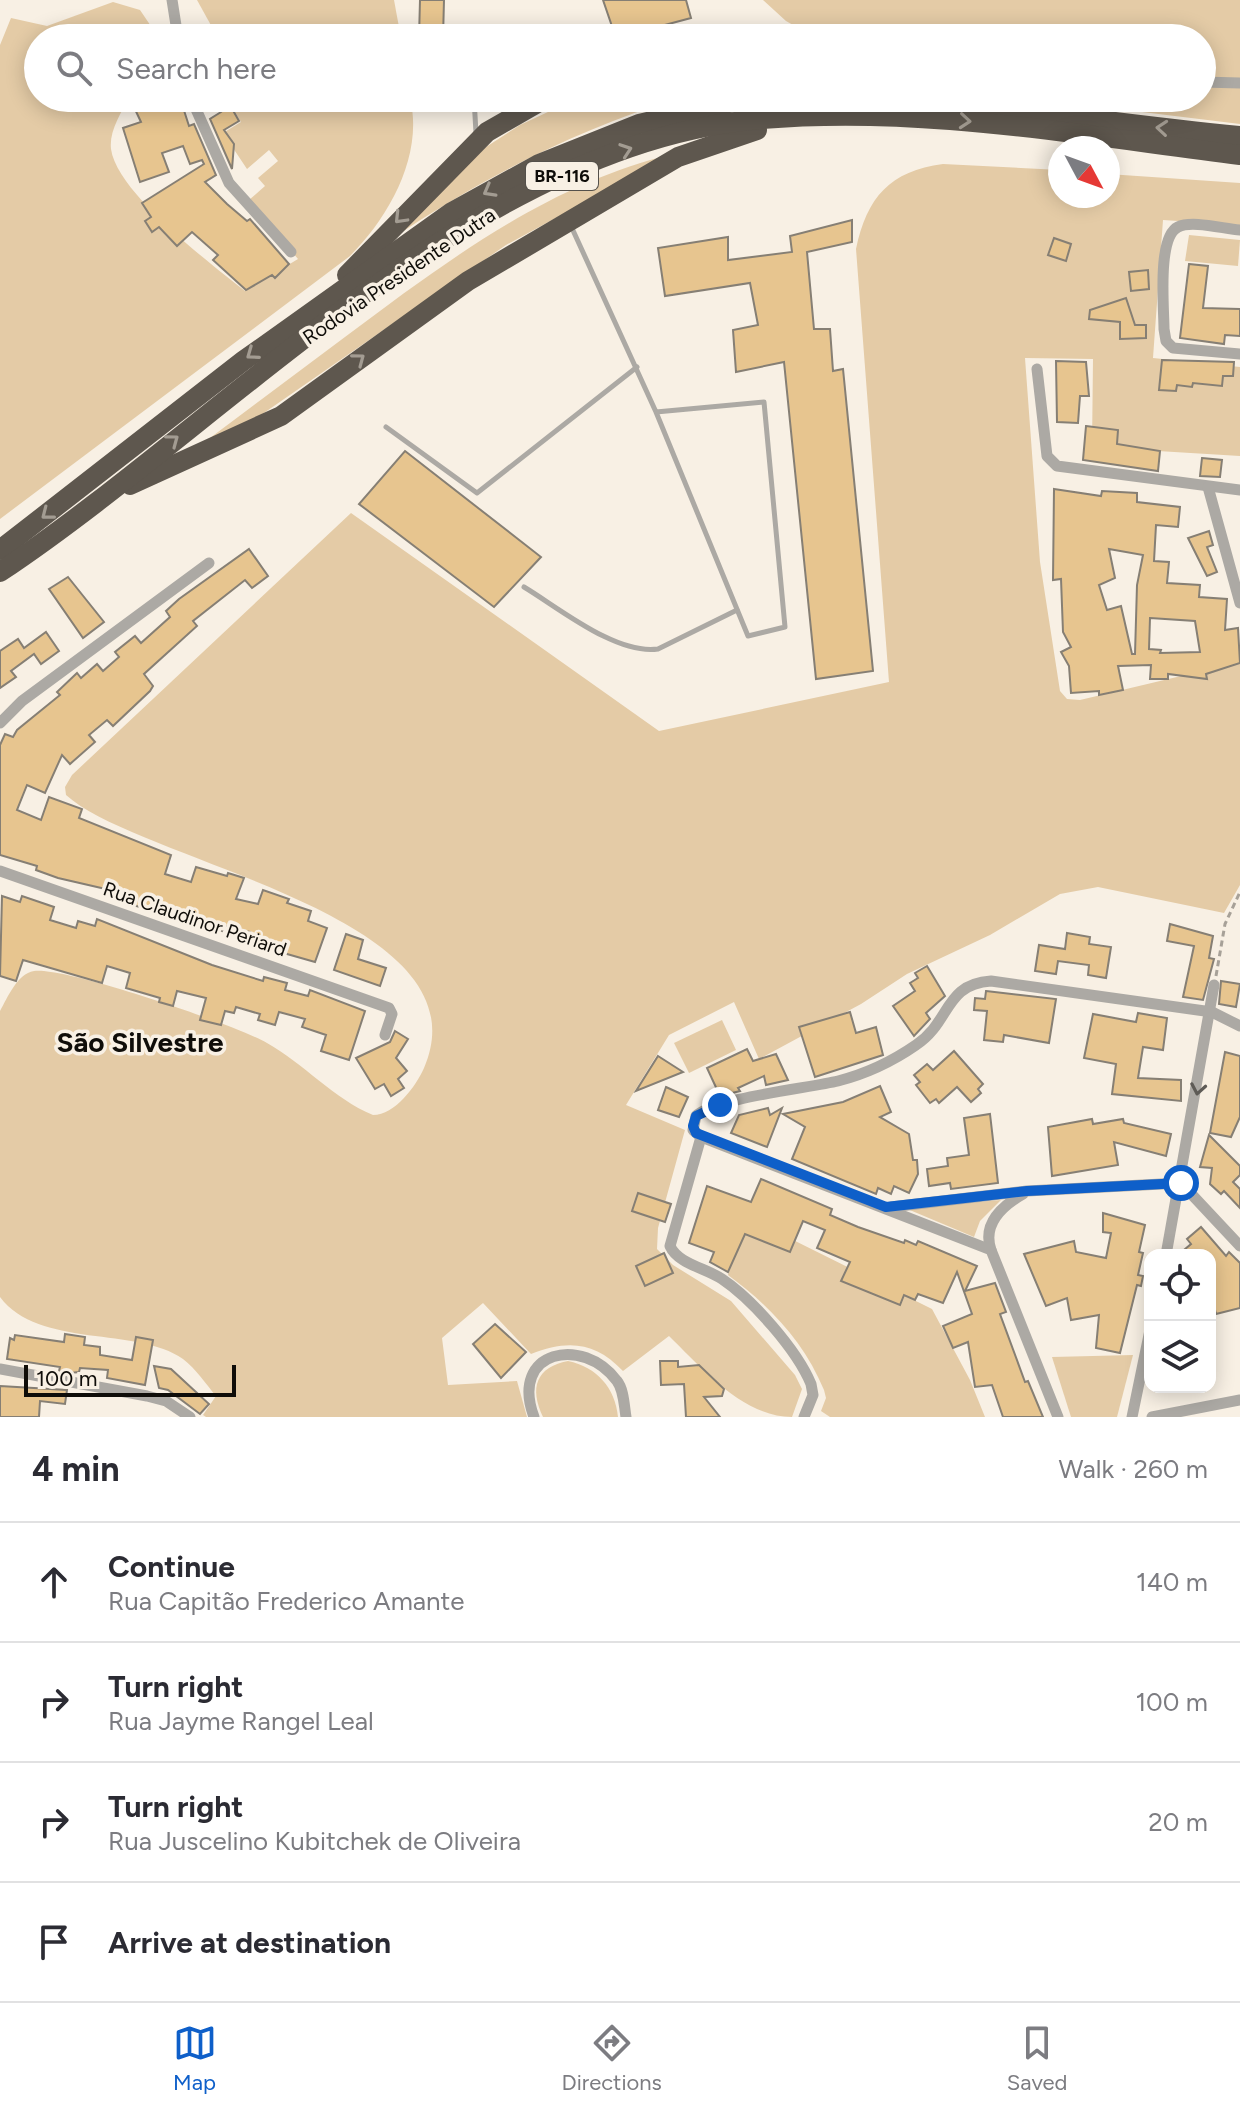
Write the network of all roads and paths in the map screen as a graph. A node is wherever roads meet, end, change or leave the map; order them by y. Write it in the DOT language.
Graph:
graph roads {
  1 [pos="172,0"];
  2 [pos="176,24"];
  3 [pos="1216,82"];
  4 [pos="1240,83"];
  5 [pos="197,112"];
  6 [pos="475,112"];
  7 [pos="524,112"];
  8 [pos="690,112"];
  9 [pos="1098,112"];
  10 [pos="805,117"];
  11 [pos="1240,136"];
  12 [pos="476,142"];
  13 [pos="1240,155"];
  14 [pos="569,221"];
  15 [pos="1240,230"];
  16 [pos="291,252"];
  17 [pos="317,308"];
  18 [pos="1240,354"];
  19 [pos="637,367"];
  20 [pos="1037,369"];
  21 [pos="656,412"];
  22 [pos="386,427"];
  23 [pos="1208,487"];
  24 [pos="1240,490"];
  25 [pos="94,501"];
  26 [pos="58,529"];
  27 [pos="0,550"];
  28 [pos="209,563"];
  29 [pos="0,572"];
  30 [pos="0,579"];
  31 [pos="524,587"];
  32 [pos="1240,603"];
  33 [pos="737,610"];
  34 [pos="0,723"];
  35 [pos="0,871"];
  36 [pos="1240,892"];
  37 [pos="1214,985"];
  38 [pos="1212,1012"];
  39 [pos="1240,1026"];
  40 [pos="385,1035"];
  41 [pos="701,1137"];
  42 [pos="1181,1183"];
  43 [pos="1027,1191"];
  44 [pos="886,1207"];
  45 [pos="1240,1246"];
  46 [pos="1167,1249"];
  47 [pos="991,1250"];
  48 [pos="1144,1359"];
  49 [pos="0,1369"];
  50 [pos="1240,1400"];
  51 [pos="1183,1414"];
  52 [pos="190,1417"];
  53 [pos="534,1417"];
  54 [pos="626,1417"];
  55 [pos="804,1417"];
  56 [pos="1058,1417"];
  57 [pos="1132,1417"];
  58 [pos="1152,1417"];
  1 -- 2 [label="street"];
  3 -- 4 [label="street"];
  5 -- 16 [label="street"];
  6 -- 12 [label="lane"];
  7 -- 12 [label="highway"];
  8 -- 17 [label="highway, Rodovia Presidente Dutra / BR-116, one-way"];
  11 -- 9 [label="highway, one-way"];
  10 -- 13 [label="highway, Rodovia Presidente Dutra / BR-116, one-way"];
  10 -- 14 [label="highway"];
  25 -- 10 [label="highway, Rodovia Presidente Dutra / BR-116, one-way"];
  12 -- 17 [label="highway, one-way"];
  14 -- 19 [label="lane"];
  25 -- 14 [label="highway, one-way"];
  15 -- 18 [label="street"];
  17 -- 27 [label="highway, Rodovia Presidente Dutra / BR-116, one-way"];
  19 -- 21 [label="lane"];
  19 -- 22 [label="lane"];
  20 -- 23 [label="street"];
  21 -- 33 [label="lane"];
  21 -- 33 [label="lane"];
  23 -- 24 [label="street"];
  23 -- 32 [label="street"];
  25 -- 26 [label="highway, Rodovia Presidente Dutra / BR-116"];
  26 -- 29 [label="highway, Rodovia Presidente Dutra / BR-116"];
  26 -- 30 [label="highway"];
  28 -- 34 [label="street"];
  31 -- 33 [label="lane"];
  35 -- 40 [label="street, Rua Claudinor Periard"];
  36 -- 37 [label="path"];
  37 -- 38 [label="street"];
  38 -- 39 [label="street"];
  38 -- 41 [label="street"];
  38 -- 42 [label="street, one-way"];
  41 -- 44 [label="street"];
  41 -- 55 [label="street"];
  42 -- 43 [label="street"];
  42 -- 45 [label="street"];
  42 -- 46 [label="street"];
  43 -- 44 [label="street"];
  43 -- 47 [label="street"];
  44 -- 47 [label="street"];
  47 -- 56 [label="street"];
  48 -- 57 [label="street"];
  49 -- 52 [label="street"];
  50 -- 51 [label="street"];
  51 -- 58 [label="street"];
  53 -- 54 [label="street"];
}
